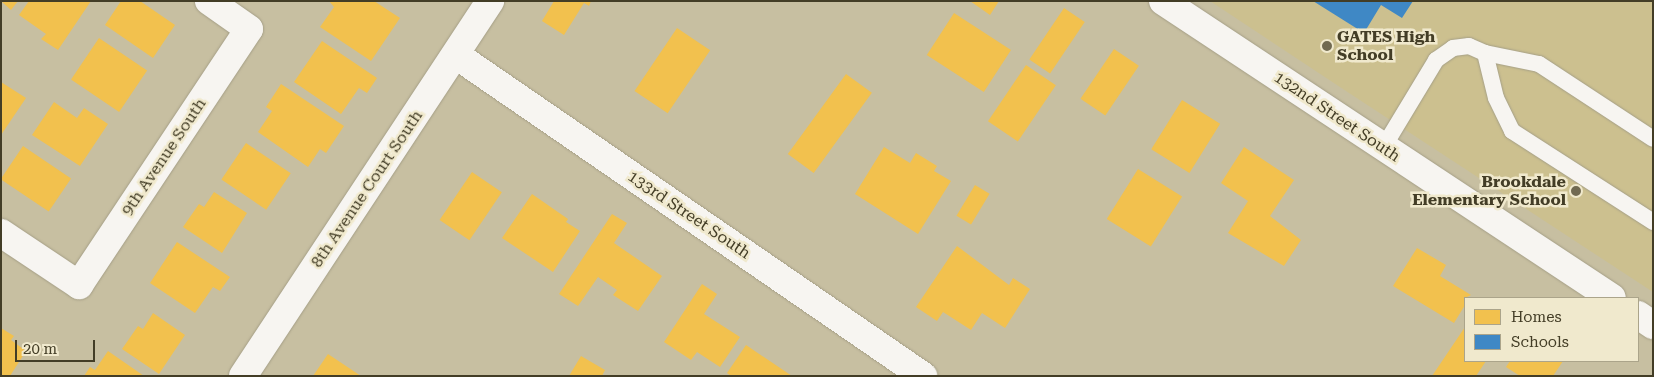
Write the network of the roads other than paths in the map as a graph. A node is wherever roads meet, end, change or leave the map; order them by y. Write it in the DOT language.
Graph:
graph roads {
  1 [pos="209,1"];
  2 [pos="490,1"];
  3 [pos="1176,5"];
  4 [pos="1485,53"];
  5 [pos="456,55"];
  6 [pos="1653,139"];
  7 [pos="1383,148"];
  8 [pos="1653,222"];
  9 [pos="1,233"];
  10 [pos="1610,297"];
  11 [pos="1639,316"];
  12 [pos="1653,324"];
  13 [pos="243,376"];
  14 [pos="923,376"];
  1 -- 9 [label="street, 9th Avenue South"];
  2 -- 5 [label="street, 8th Avenue Court South"];
  3 -- 7 [label="street, 132nd Street South"];
  4 -- 6 [label="lane"];
  4 -- 7 [label="lane"];
  4 -- 8 [label="lane"];
  5 -- 13 [label="street, 8th Avenue Court South"];
  5 -- 14 [label="street, 133rd Street South"];
  7 -- 10 [label="street, 132nd Street South"];
  11 -- 12 [label="street"];
}
